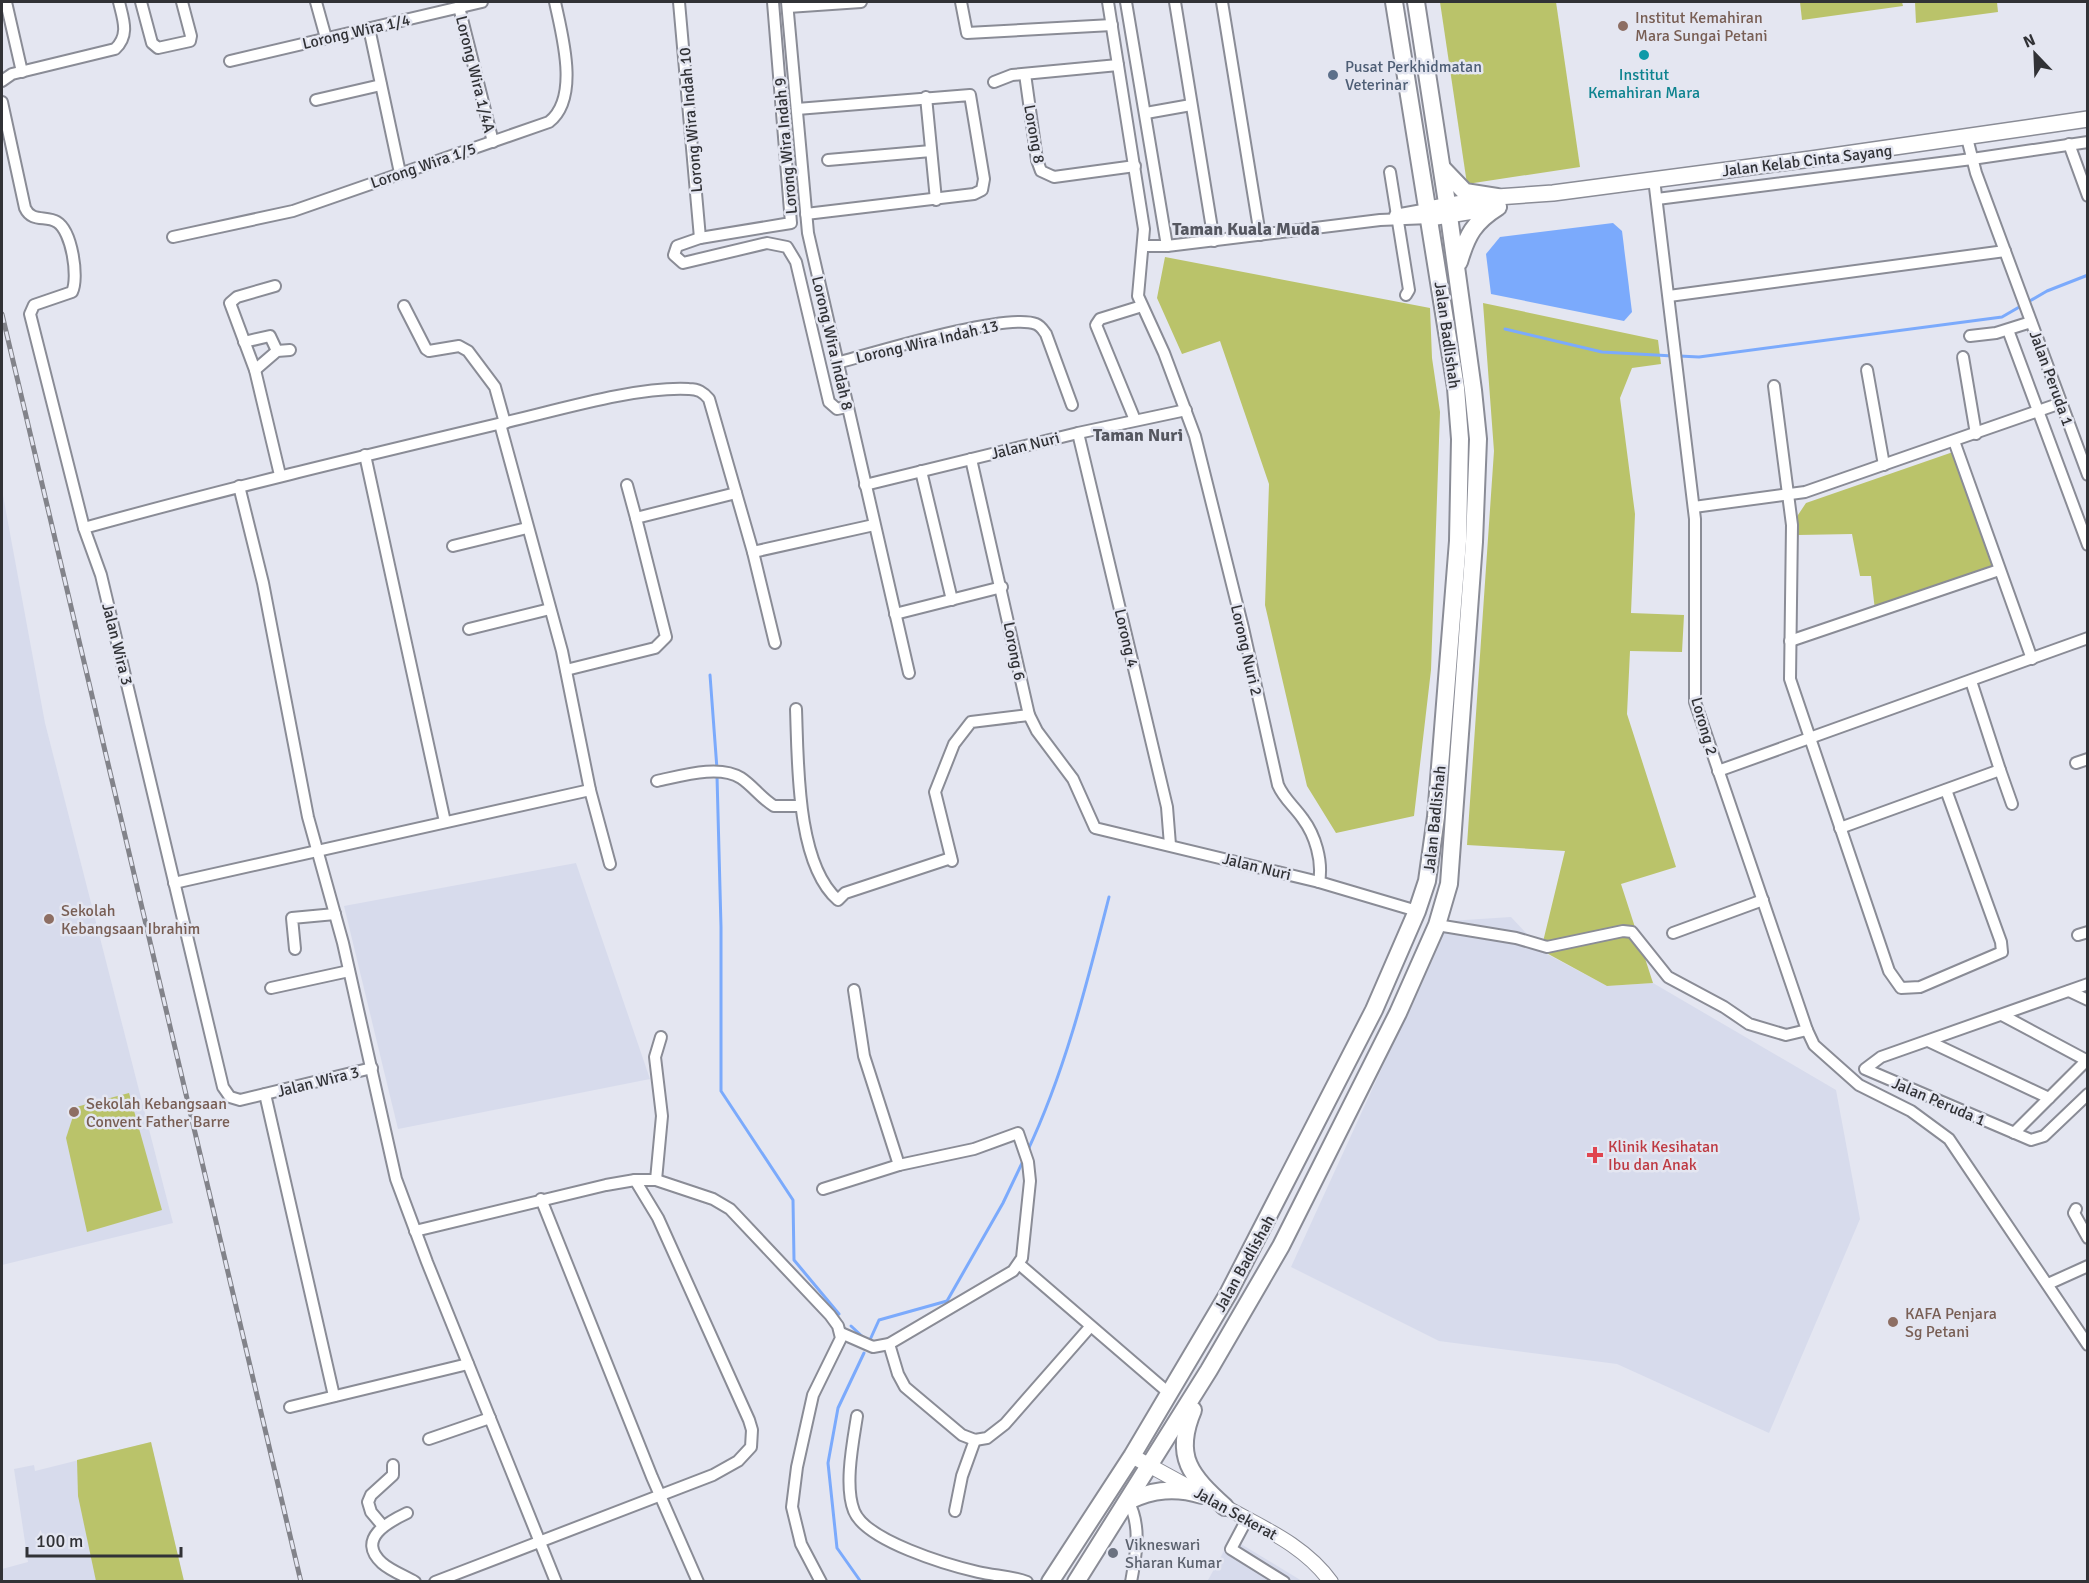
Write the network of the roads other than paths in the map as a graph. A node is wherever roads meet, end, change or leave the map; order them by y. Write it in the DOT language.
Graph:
graph roads {
  1 [pos="6,2"];
  2 [pos="119,2"];
  3 [pos="141,2"];
  4 [pos="182,2"];
  5 [pos="316,2"];
  6 [pos="482,2"];
  7 [pos="555,2"];
  8 [pos="679,2"];
  9 [pos="773,2"];
  10 [pos="861,2"];
  11 [pos="961,2"];
  12 [pos="1108,2"];
  13 [pos="1126,2"];
  14 [pos="1175,2"];
  15 [pos="1222,2"];
  16 [pos="1394,2"];
  17 [pos="1416,2"];
  18 [pos="788,4"];
  19 [pos="459,7"];
  20 [pos="1112,25"];
  21 [pos="369,28"];
  22 [pos="326,38"];
  23 [pos="230,61"];
  24 [pos="1119,65"];
  25 [pos="22,72"];
  26 [pos="1025,74"];
  27 [pos="2,81"];
  28 [pos="994,82"];
  29 [pos="381,85"];
  30 [pos="926,97"];
  31 [pos="316,100"];
  32 [pos="2,102"];
  33 [pos="1191,105"];
  34 [pos="797,109"];
  35 [pos="1146,113"];
  36 [pos="2088,121"];
  37 [pos="1967,138"];
  38 [pos="493,142"];
  39 [pos="2088,142"];
  40 [pos="2069,144"];
  41 [pos="931,151"];
  42 [pos="1972,159"];
  43 [pos="828,160"];
  44 [pos="1135,166"];
  45 [pos="1441,168"];
  46 [pos="400,172"];
  47 [pos="1390,172"];
  48 [pos="1654,179"];
  49 [pos="2088,196"];
  50 [pos="1657,199"];
  51 [pos="936,200"];
  52 [pos="1498,202"];
  53 [pos="1448,210"];
  54 [pos="1429,213"];
  55 [pos="807,218"];
  56 [pos="1397,218"];
  57 [pos="791,223"];
  58 [pos="1260,235"];
  59 [pos="173,237"];
  60 [pos="700,238"];
  61 [pos="1214,241"];
  62 [pos="1144,246"];
  63 [pos="1167,246"];
  64 [pos="2005,251"];
  65 [pos="1456,271"];
  66 [pos="275,286"];
  67 [pos="1406,295"];
  68 [pos="1669,296"];
  69 [pos="404,306"];
  70 [pos="1142,306"];
  71 [pos="2029,318"];
  72 [pos="2008,330"];
  73 [pos="1970,336"];
  74 [pos="244,342"];
  75 [pos="290,350"];
  76 [pos="277,351"];
  77 [pos="1963,357"];
  78 [pos="837,363"];
  79 [pos="255,370"];
  80 [pos="1867,370"];
  81 [pos="1773,386"];
  82 [pos="2061,403"];
  83 [pos="1072,405"];
  84 [pos="847,407"];
  85 [pos="1186,410"];
  86 [pos="2040,411"];
  87 [pos="1136,420"];
  88 [pos="502,423"];
  89 [pos="1078,433"];
  90 [pos="1976,434"];
  91 [pos="1954,441"];
  92 [pos="365,455"];
  93 [pos="971,459"];
  94 [pos="1884,465"];
  95 [pos="921,471"];
  96 [pos="280,475"];
  97 [pos="2088,476"];
  98 [pos="627,485"];
  99 [pos="865,485"];
  100 [pos="239,486"];
  101 [pos="736,493"];
  102 [pos="1790,496"];
  103 [pos="1694,507"];
  104 [pos="636,518"];
  105 [pos="874,525"];
  106 [pos="84,528"];
  107 [pos="527,528"];
  108 [pos="1466,541"];
  109 [pos="2088,545"];
  110 [pos="453,546"];
  111 [pos="753,552"];
  112 [pos="1999,570"];
  113 [pos="1002,587"];
  114 [pos="952,600"];
  115 [pos="550,609"];
  116 [pos="895,614"];
  117 [pos="469,629"];
  118 [pos="2088,638"];
  119 [pos="1790,641"];
  120 [pos="775,643"];
  121 [pos="2032,659"];
  122 [pos="566,670"];
  123 [pos="909,674"];
  124 [pos="1971,681"];
  125 [pos="796,709"];
  126 [pos="1029,715"];
  127 [pos="1809,738"];
  128 [pos="2088,759"];
  129 [pos="2076,763"];
  130 [pos="2000,770"];
  131 [pos="1718,771"];
  132 [pos="657,781"];
  133 [pos="590,790"];
  134 [pos="1946,790"];
  135 [pos="2012,804"];
  136 [pos="801,806"];
  137 [pos="445,822"];
  138 [pos="1095,828"];
  139 [pos="1839,828"];
  140 [pos="1170,845"];
  141 [pos="317,852"];
  142 [pos="610,864"];
  143 [pos="1319,882"];
  144 [pos="174,883"];
  145 [pos="1763,900"];
  146 [pos="1417,911"];
  147 [pos="335,914"];
  148 [pos="1437,926"];
  149 [pos="1673,933"];
  150 [pos="295,949"];
  151 [pos="349,971"];
  152 [pos="2088,984"];
  153 [pos="271,988"];
  154 [pos="854,990"];
  155 [pos="2068,991"];
  156 [pos="2088,999"];
  157 [pos="2002,1015"];
  158 [pos="1807,1030"];
  159 [pos="660,1037"];
  160 [pos="1928,1041"];
  161 [pos="2087,1060"];
  162 [pos="372,1068"];
  163 [pos="2088,1094"];
  164 [pos="265,1095"];
  165 [pos="2049,1098"];
  166 [pos="2014,1133"];
  167 [pos="899,1166"];
  168 [pos="635,1180"];
  169 [pos="656,1180"];
  170 [pos="823,1189"];
  171 [pos="541,1199"];
  172 [pos="2076,1209"];
  173 [pos="415,1231"];
  174 [pos="2088,1238"];
  175 [pos="1019,1264"];
  176 [pos="2088,1266"];
  177 [pos="2048,1284"];
  178 [pos="1090,1327"];
  179 [pos="841,1333"];
  180 [pos="889,1344"];
  181 [pos="2088,1346"];
  182 [pos="468,1364"];
  183 [pos="1209,1370"];
  184 [pos="1170,1394"];
  185 [pos="334,1396"];
  186 [pos="290,1407"];
  187 [pos="857,1416"];
  188 [pos="490,1418"];
  189 [pos="429,1439"];
  190 [pos="975,1440"];
  191 [pos="1132,1456"];
  192 [pos="393,1465"];
  193 [pos="1151,1466"];
  194 [pos="661,1495"];
  195 [pos="1202,1495"];
  196 [pos="1128,1501"];
  197 [pos="1225,1507"];
  198 [pos="955,1511"];
  199 [pos="407,1513"];
  200 [pos="1247,1519"];
  201 [pos="382,1525"];
  202 [pos="540,1543"];
  203 [pos="415,1581"];
  204 [pos="435,1581"];
  205 [pos="556,1581"];
  206 [pos="698,1581"];
  207 [pos="821,1581"];
  208 [pos="1028,1581"];
  209 [pos="1050,1581"];
  210 [pos="1076,1581"];
  211 [pos="1131,1581"];
  212 [pos="1284,1581"];
  213 [pos="1331,1581"];
  1 -- 25 [label="street"];
  2 -- 25 [label="street"];
  3 -- 4 [label="street"];
  5 -- 22 [label="street"];
  6 -- 19 [label="street, Lorong Wira 1/4"];
  7 -- 38 [label="street, Lorong Wira 1/5"];
  8 -- 60 [label="street, Lorong Wira Indah 10"];
  9 -- 57 [label="street, Lorong Wira Indah 9"];
  10 -- 18 [label="street"];
  11 -- 20 [label="street"];
  12 -- 20 [label="street, Lorong Nuri 2"];
  13 -- 35 [label="street"];
  14 -- 33 [label="street"];
  15 -- 58 [label="street"];
  16 -- 54 [label="main road, Jalan Badlishah"];
  17 -- 45 [label="main road, Jalan Badlishah"];
  18 -- 34 [label="street, Lorong Wira Indah 8"];
  19 -- 21 [label="street, Lorong Wira 1/4"];
  19 -- 38 [label="street, Lorong Wira 1/4A"];
  20 -- 24 [label="street, Lorong Nuri 2"];
  21 -- 22 [label="street, Lorong Wira 1/4"];
  21 -- 29 [label="street"];
  22 -- 23 [label="street, Lorong Wira 1/4"];
  24 -- 26 [label="street"];
  24 -- 44 [label="street, Lorong Nuri 2"];
  25 -- 27 [label="street"];
  26 -- 28 [label="street"];
  26 -- 44 [label="street, Lorong 8"];
  29 -- 31 [label="street"];
  29 -- 46 [label="street"];
  30 -- 34 [label="street"];
  30 -- 41 [label="street"];
  30 -- 51 [label="street"];
  32 -- 106 [label="street, Jalan Wira 3"];
  33 -- 35 [label="street"];
  33 -- 61 [label="street"];
  34 -- 55 [label="street, Lorong Wira Indah 8"];
  35 -- 63 [label="street"];
  36 -- 37 [label="main road, Jalan Kelab Cinta Sayang"];
  37 -- 42 [label="street, Jalan Peruda 1"];
  37 -- 48 [label="main road, Jalan Kelab Cinta Sayang"];
  38 -- 46 [label="street, Lorong Wira 1/5"];
  39 -- 40 [label="street"];
  40 -- 42 [label="street"];
  40 -- 49 [label="street"];
  41 -- 43 [label="street"];
  41 -- 51 [label="street"];
  42 -- 50 [label="street"];
  42 -- 64 [label="street, Jalan Peruda 1"];
  44 -- 62 [label="street, Lorong Nuri 2"];
  45 -- 52 [label="main road"];
  45 -- 53 [label="main road, Jalan Badlishah"];
  46 -- 59 [label="street, Lorong Wira 1/5"];
  47 -- 56 [label="street"];
  48 -- 50 [label="street, Lorong 2"];
  48 -- 52 [label="main road, Jalan Kelab Cinta Sayang"];
  50 -- 68 [label="street, Lorong 2"];
  51 -- 55 [label="street"];
  52 -- 53 [label="main road, Jalan Kelab Cinta Sayang"];
  52 -- 65 [label="main road"];
  53 -- 54 [label="main road, Jalan Kelab Cinta Sayang"];
  53 -- 65 [label="main road, Jalan Badlishah"];
  54 -- 56 [label="street"];
  54 -- 108 [label="main road, Jalan Badlishah"];
  55 -- 57 [label="street"];
  55 -- 78 [label="street, Lorong Wira Indah 8"];
  56 -- 58 [label="street"];
  56 -- 67 [label="street"];
  57 -- 60 [label="street, Lorong Wira Indah 9"];
  58 -- 61 [label="street"];
  60 -- 84 [label="street, Lorong Wira Indah 9"];
  61 -- 63 [label="street"];
  62 -- 63 [label="street"];
  62 -- 70 [label="street, Lorong Nuri 2"];
  64 -- 68 [label="street"];
  64 -- 71 [label="street, Jalan Peruda 1"];
  65 -- 108 [label="main road, Jalan Badlishah"];
  66 -- 74 [label="street"];
  68 -- 103 [label="street, Lorong 2"];
  69 -- 88 [label="street"];
  70 -- 85 [label="street, Lorong Nuri 2"];
  70 -- 87 [label="street"];
  71 -- 72 [label="street"];
  71 -- 82 [label="street, Jalan Peruda 1"];
  72 -- 73 [label="street"];
  72 -- 86 [label="street"];
  74 -- 76 [label="street"];
  74 -- 79 [label="street"];
  75 -- 76 [label="street"];
  76 -- 79 [label="street"];
  77 -- 90 [label="street"];
  78 -- 83 [label="street, Lorong Wira Indah 13"];
  78 -- 84 [label="street, Lorong Wira Indah 8"];
  79 -- 96 [label="street"];
  80 -- 94 [label="street"];
  81 -- 102 [label="street"];
  82 -- 86 [label="street"];
  82 -- 97 [label="street, Jalan Peruda 1"];
  84 -- 99 [label="street, Lorong Wira Indah 8"];
  85 -- 87 [label="street, Jalan Nuri"];
  85 -- 143 [label="street, Lorong Nuri 2"];
  86 -- 90 [label="street"];
  86 -- 109 [label="street"];
  87 -- 89 [label="street, Jalan Nuri"];
  88 -- 92 [label="street"];
  88 -- 101 [label="street"];
  88 -- 107 [label="street"];
  89 -- 93 [label="street, Jalan Nuri"];
  89 -- 140 [label="street, Lorong 4"];
  90 -- 91 [label="street"];
  91 -- 94 [label="street"];
  91 -- 112 [label="street"];
  92 -- 96 [label="street"];
  92 -- 137 [label="street"];
  93 -- 95 [label="street, Jalan Nuri"];
  93 -- 113 [label="street, Lorong 6"];
  94 -- 102 [label="street"];
  95 -- 99 [label="street, Jalan Nuri"];
  95 -- 114 [label="street"];
  96 -- 100 [label="street"];
  98 -- 104 [label="street"];
  99 -- 105 [label="street, Lorong Wira Indah 8"];
  100 -- 106 [label="street"];
  100 -- 141 [label="street"];
  101 -- 104 [label="street"];
  101 -- 111 [label="street"];
  102 -- 103 [label="street"];
  102 -- 119 [label="street"];
  103 -- 131 [label="street, Lorong 2"];
  104 -- 122 [label="street"];
  105 -- 111 [label="street"];
  105 -- 116 [label="street, Lorong Wira Indah 8"];
  106 -- 144 [label="street, Jalan Wira 3"];
  107 -- 110 [label="street"];
  107 -- 115 [label="street"];
  108 -- 146 [label="main road, Jalan Badlishah"];
  108 -- 148 [label="main road, Jalan Badlishah"];
  111 -- 120 [label="street"];
  112 -- 119 [label="street"];
  112 -- 121 [label="street"];
  113 -- 114 [label="street"];
  113 -- 126 [label="street, Lorong 6"];
  114 -- 116 [label="street"];
  115 -- 117 [label="street"];
  115 -- 122 [label="street"];
  116 -- 123 [label="street, Lorong Wira Indah 8"];
  118 -- 121 [label="street"];
  119 -- 127 [label="street"];
  121 -- 124 [label="street"];
  122 -- 133 [label="street"];
  124 -- 127 [label="street"];
  124 -- 130 [label="street"];
  125 -- 136 [label="street"];
  126 -- 136 [label="street"];
  126 -- 138 [label="street, Lorong 6"];
  127 -- 131 [label="street"];
  127 -- 139 [label="street"];
  128 -- 129 [label="street"];
  130 -- 134 [label="street"];
  130 -- 135 [label="street"];
  131 -- 145 [label="street, Lorong 2"];
  132 -- 136 [label="street"];
  133 -- 137 [label="street"];
  133 -- 142 [label="street"];
  134 -- 139 [label="street"];
  134 -- 139 [label="street"];
  137 -- 141 [label="street"];
  138 -- 140 [label="street, Jalan Nuri"];
  140 -- 143 [label="street, Jalan Nuri"];
  141 -- 144 [label="street"];
  141 -- 147 [label="street"];
  143 -- 146 [label="street, Jalan Nuri"];
  144 -- 164 [label="street, Jalan Wira 3"];
  145 -- 149 [label="street"];
  145 -- 158 [label="street, Lorong 2"];
  146 -- 184 [label="main road, Jalan Badlishah"];
  147 -- 150 [label="street"];
  147 -- 151 [label="street"];
  148 -- 158 [label="street"];
  148 -- 183 [label="main road, Jalan Badlishah"];
  151 -- 153 [label="street"];
  151 -- 162 [label="street"];
  152 -- 155 [label="street"];
  154 -- 167 [label="street"];
  155 -- 156 [label="street"];
  155 -- 157 [label="street"];
  157 -- 160 [label="street"];
  157 -- 161 [label="street"];
  158 -- 177 [label="street"];
  159 -- 169 [label="street"];
  160 -- 165 [label="street"];
  160 -- 166 [label="street, Jalan Peruda 1"];
  161 -- 165 [label="street"];
  162 -- 164 [label="street, Jalan Wira 3"];
  162 -- 173 [label="street"];
  163 -- 166 [label="street, Jalan Peruda 1"];
  164 -- 185 [label="street"];
  165 -- 166 [label="street"];
  167 -- 170 [label="street"];
  167 -- 175 [label="street"];
  168 -- 169 [label="street"];
  168 -- 171 [label="street"];
  168 -- 194 [label="street"];
  169 -- 179 [label="street"];
  171 -- 173 [label="street"];
  171 -- 194 [label="street"];
  172 -- 174 [label="street"];
  173 -- 182 [label="street"];
  175 -- 178 [label="street"];
  175 -- 180 [label="street"];
  176 -- 177 [label="street"];
  177 -- 181 [label="street"];
  178 -- 184 [label="street"];
  178 -- 190 [label="street"];
  179 -- 180 [label="street"];
  179 -- 207 [label="street"];
  180 -- 190 [label="street"];
  182 -- 185 [label="street"];
  182 -- 188 [label="street"];
  183 -- 193 [label="main road, Jalan Badlishah"];
  183 -- 197 [label="main road"];
  184 -- 191 [label="main road, Jalan Badlishah"];
  185 -- 186 [label="street"];
  187 -- 208 [label="street"];
  188 -- 189 [label="street"];
  188 -- 202 [label="street"];
  190 -- 198 [label="street"];
  191 -- 193 [label="street, Jalan Sekerat"];
  191 -- 209 [label="main road, Jalan Badlishah"];
  192 -- 201 [label="street"];
  193 -- 195 [label="street, Jalan Sekerat"];
  193 -- 196 [label="main road, Jalan Badlishah"];
  194 -- 202 [label="street"];
  194 -- 206 [label="street"];
  195 -- 196 [label="main road"];
  195 -- 197 [label="street, Jalan Sekerat"];
  196 -- 210 [label="main road, Jalan Badlishah"];
  196 -- 211 [label="street"];
  197 -- 200 [label="street, Jalan Sekerat"];
  199 -- 201 [label="street"];
  200 -- 212 [label="street"];
  200 -- 213 [label="street, Jalan Sekerat"];
  201 -- 203 [label="street"];
  202 -- 204 [label="street"];
  202 -- 205 [label="street"];
}
